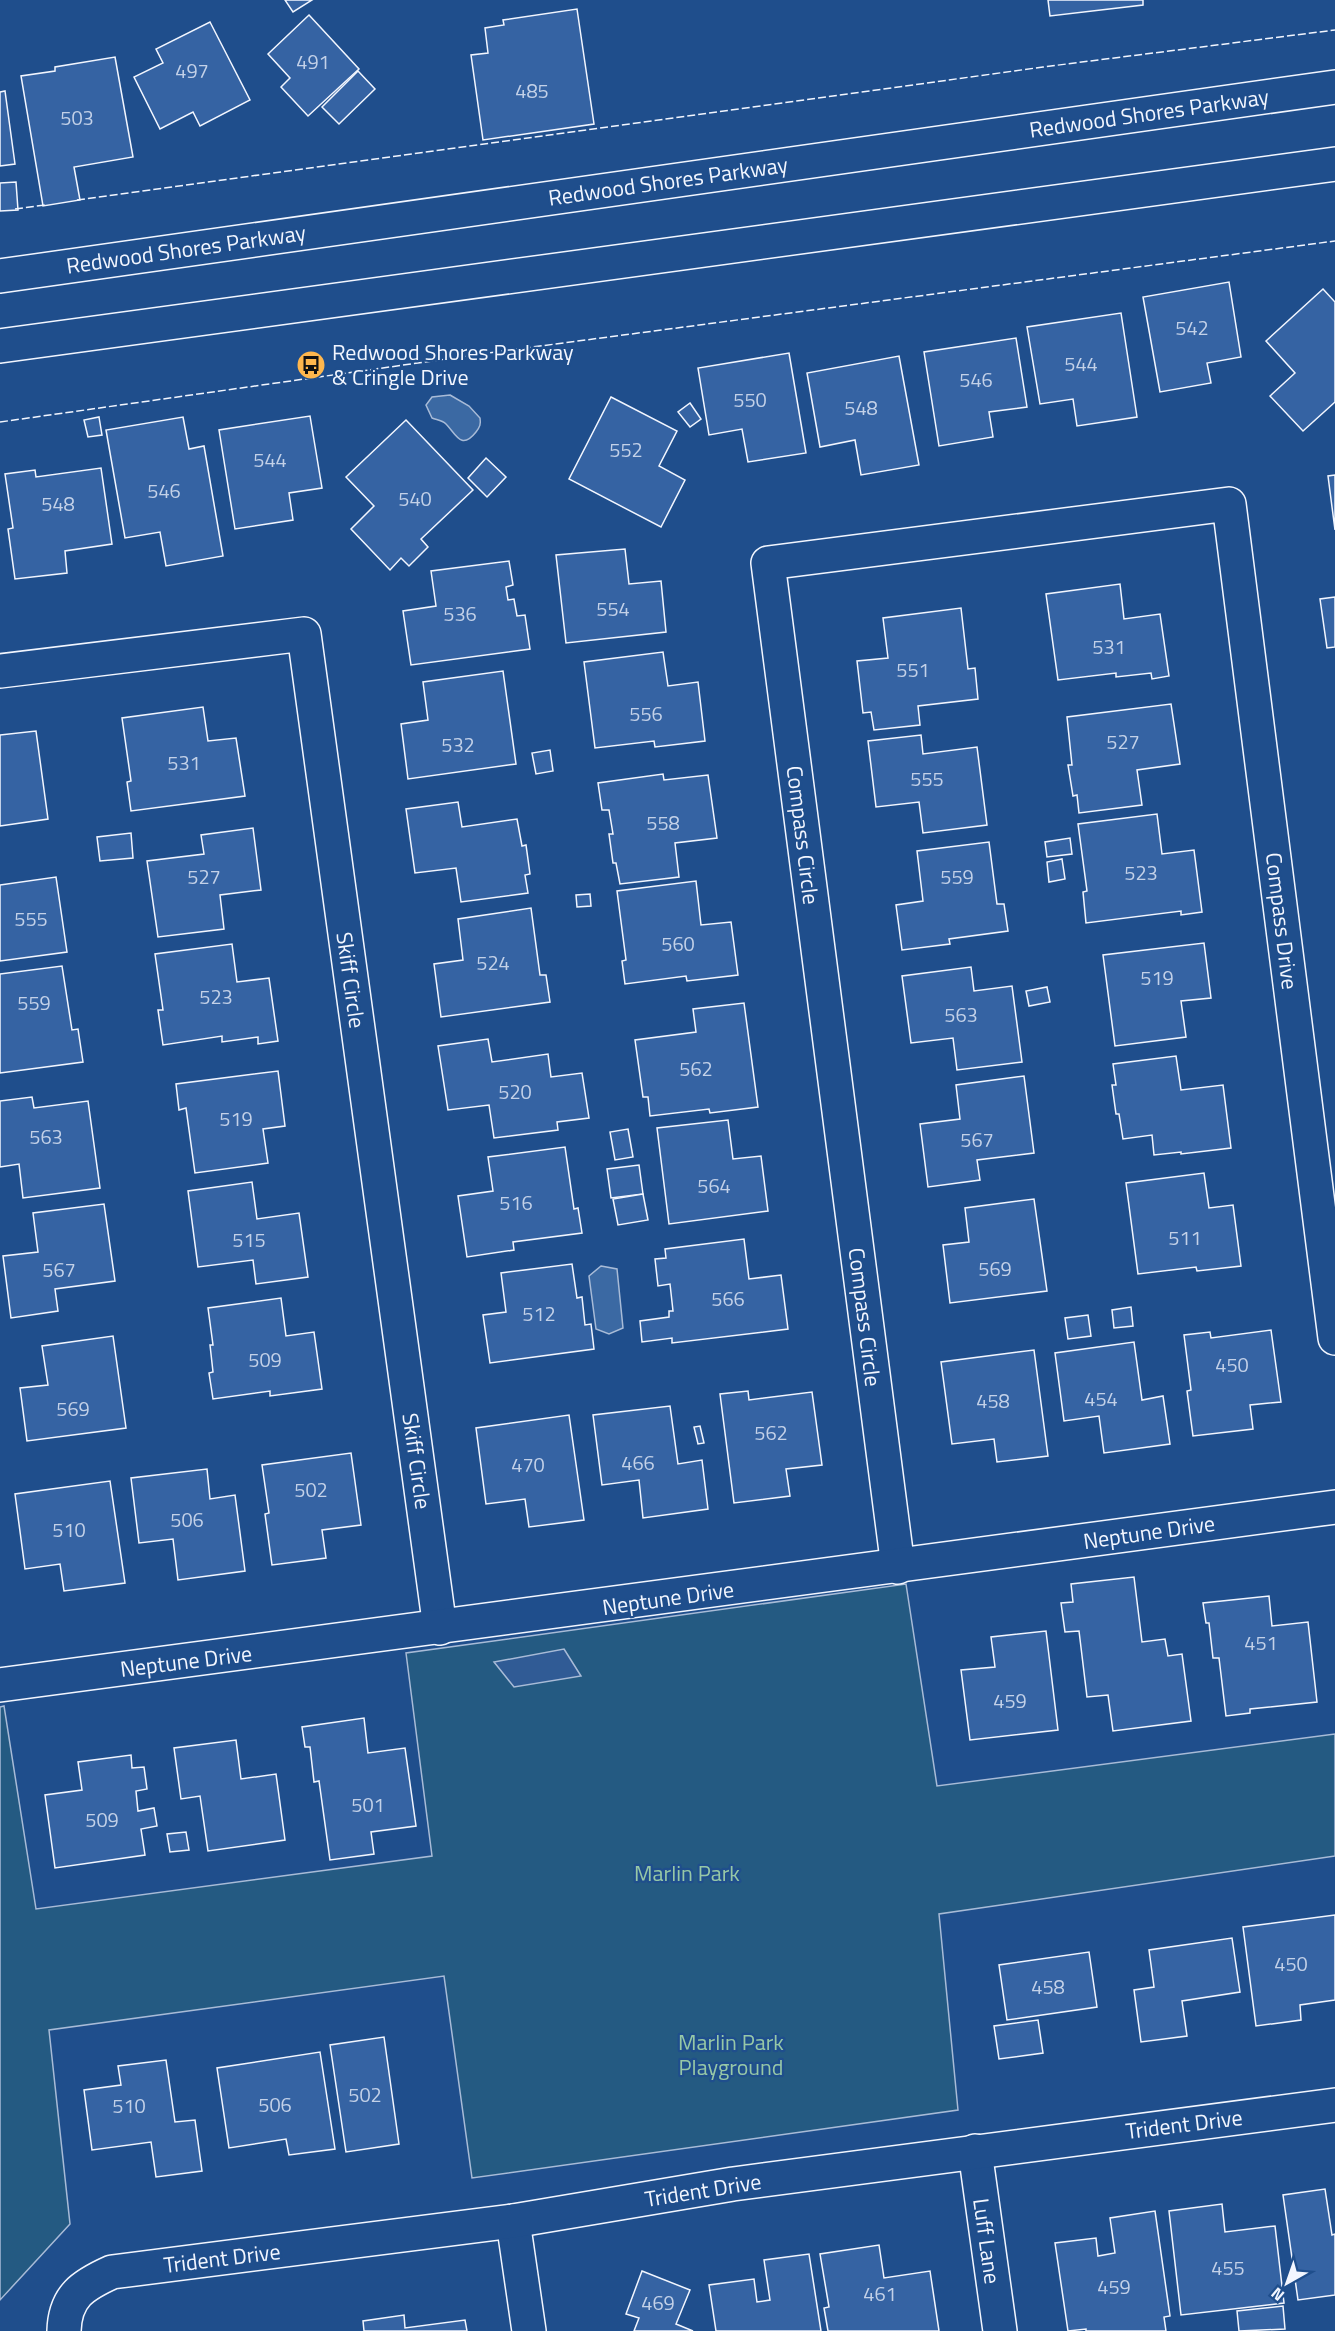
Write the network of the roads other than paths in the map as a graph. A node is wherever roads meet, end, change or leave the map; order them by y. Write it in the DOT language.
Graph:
graph roads {
  1 [pos="1335,87"];
  2 [pos="1335,164"];
  3 [pos="0,276"];
  4 [pos="0,346"];
  5 [pos="1229,504"];
  6 [pos="0,671"];
  7 [pos="1335,1338"];
  8 [pos="1335,1508"];
  9 [pos="898,1567"];
  10 [pos="440,1628"];
  11 [pos="0,1685"];
  12 [pos="1335,2105"];
  13 [pos="975,2151"];
  14 [pos="513,2221"];
  15 [pos="64,2331"];
  16 [pos="529,2331"];
  17 [pos="1000,2331"];
  1 -- 3 [label="street, Redwood Shores Parkway"];
  2 -- 4 [label="street"];
  5 -- 7 [label="street, Compass Drive"];
  5 -- 9 [label="street, Compass Circle"];
  6 -- 10 [label="street, Skiff Circle"];
  8 -- 9 [label="street, Neptune Drive"];
  9 -- 10 [label="street, Neptune Drive"];
  10 -- 11 [label="street, Neptune Drive"];
  12 -- 13 [label="street, Trident Drive"];
  13 -- 14 [label="street, Trident Drive"];
  13 -- 17 [label="street, Luff Lane"];
  14 -- 15 [label="street, Trident Drive"];
  14 -- 16 [label="street"];
}
